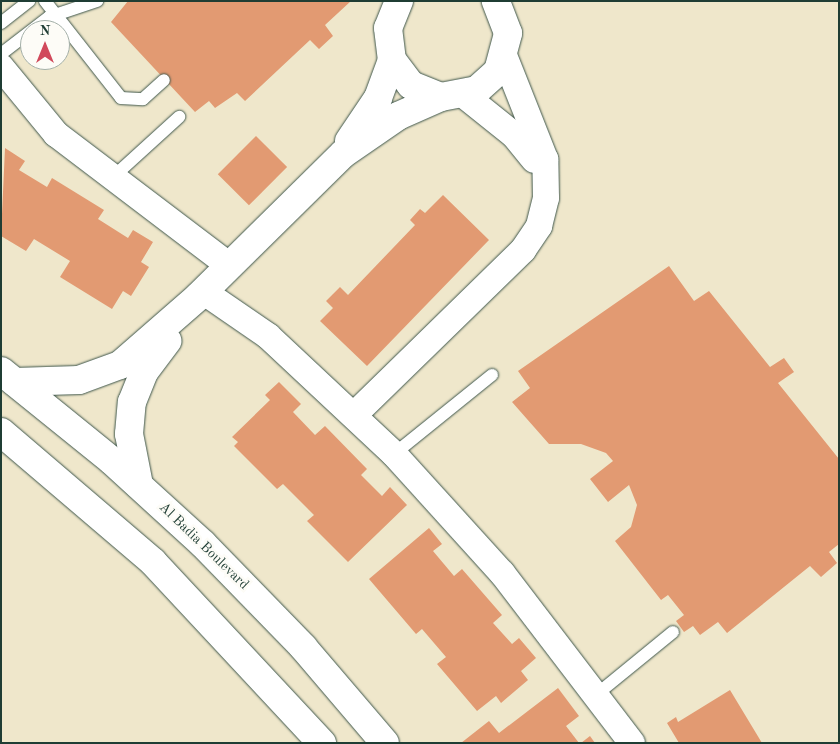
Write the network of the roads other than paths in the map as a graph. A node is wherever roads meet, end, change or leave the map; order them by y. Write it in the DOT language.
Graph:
graph roads {
  1 [pos="29,1"];
  2 [pos="45,1"];
  3 [pos="98,1"];
  4 [pos="399,1"];
  5 [pos="496,1"];
  6 [pos="56,13"];
  7 [pos="1,23"];
  8 [pos="1,54"];
  9 [pos="505,58"];
  10 [pos="392,60"];
  11 [pos="1,67"];
  12 [pos="164,80"];
  13 [pos="453,96"];
  14 [pos="179,117"];
  15 [pos="343,154"];
  16 [pos="545,171"];
  17 [pos="112,178"];
  18 [pos="230,266"];
  19 [pos="201,294"];
  20 [pos="492,375"];
  21 [pos="8,376"];
  22 [pos="355,414"];
  23 [pos="1,432"];
  24 [pos="394,454"];
  25 [pos="139,485"];
  26 [pos="673,632"];
  27 [pos="597,694"];
  28 [pos="322,743"];
  29 [pos="385,743"];
  30 [pos="632,743"];
  1 -- 7 [label="lane"];
  2 -- 6 [label="lane"];
  3 -- 6 [label="lane"];
  4 -- 10 [label="street"];
  5 -- 9 [label="street"];
  6 -- 8 [label="lane"];
  6 -- 12 [label="lane"];
  9 -- 13 [label="street"];
  9 -- 16 [label="street"];
  10 -- 13 [label="street"];
  10 -- 15 [label="street"];
  11 -- 17 [label="street"];
  13 -- 15 [label="street"];
  13 -- 16 [label="street"];
  14 -- 17 [label="lane"];
  15 -- 18 [label="street"];
  16 -- 22 [label="street"];
  17 -- 18 [label="street"];
  18 -- 19 [label="street"];
  19 -- 21 [label="street"];
  19 -- 22 [label="street"];
  19 -- 25 [label="street"];
  20 -- 24 [label="lane"];
  21 -- 25 [label="street, Al Badia Boulevard"];
  22 -- 24 [label="street"];
  23 -- 28 [label="street"];
  24 -- 27 [label="street"];
  25 -- 29 [label="street, Al Badia Boulevard"];
  26 -- 27 [label="lane"];
  27 -- 30 [label="street"];
}
